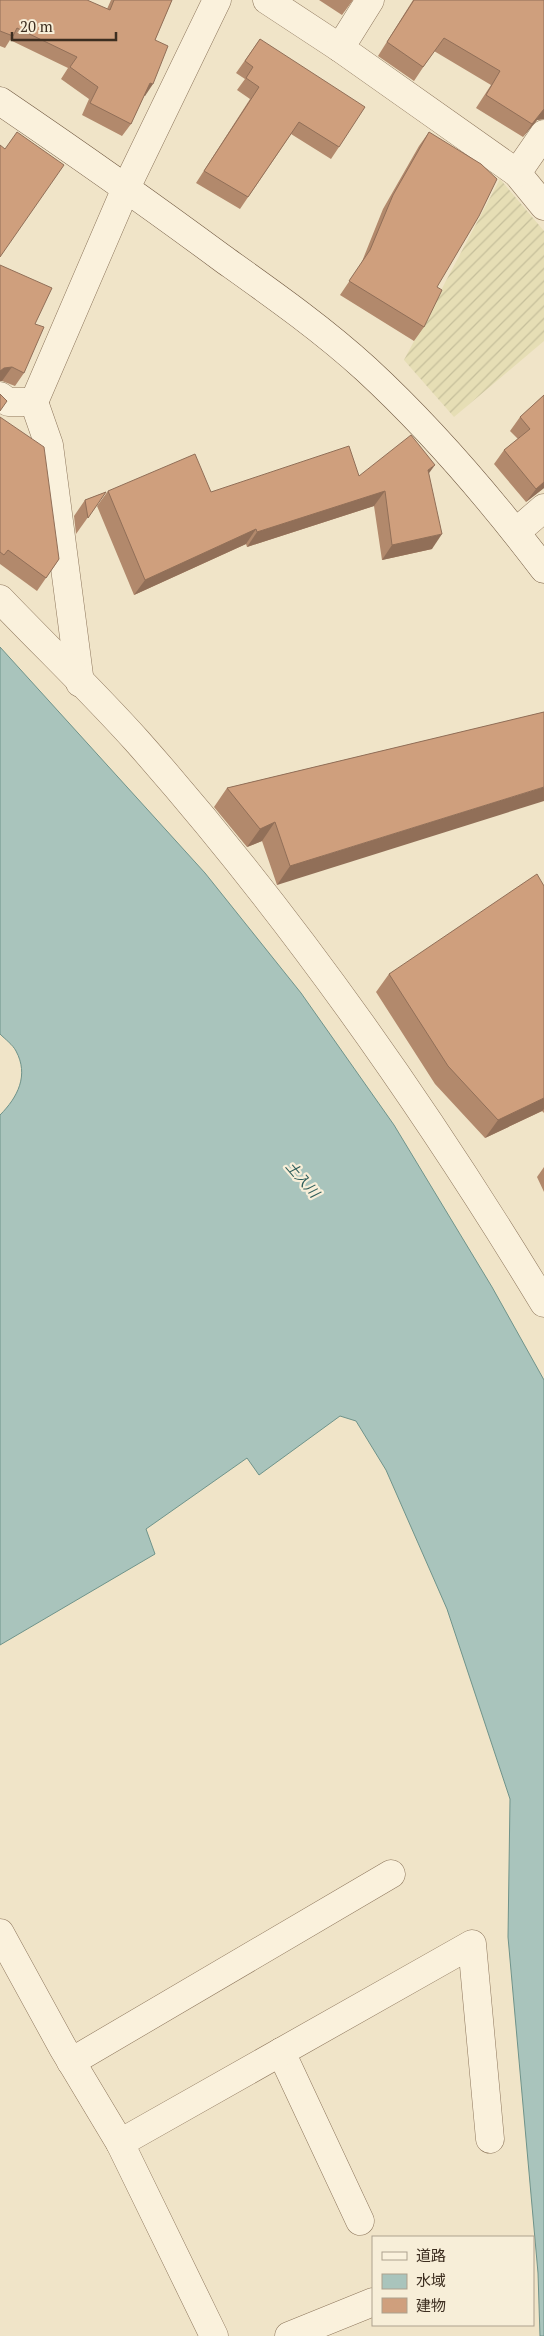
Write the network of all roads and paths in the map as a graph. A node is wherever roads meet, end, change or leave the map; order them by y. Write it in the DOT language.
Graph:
graph roads {
  1 [pos="217,0"];
  2 [pos="266,0"];
  3 [pos="370,0"];
  4 [pos="340,48"];
  5 [pos="0,101"];
  6 [pos="544,134"];
  7 [pos="517,173"];
  8 [pos="126,188"];
  9 [pos="544,206"];
  10 [pos="0,396"];
  11 [pos="34,402"];
  12 [pos="544,508"];
  13 [pos="516,532"];
  14 [pos="544,569"];
  15 [pos="0,599"];
  16 [pos="80,683"];
  17 [pos="544,1303"];
  18 [pos="391,1874"];
  19 [pos="0,1933"];
  20 [pos="281,2052"];
  21 [pos="71,2062"];
  22 [pos="490,2139"];
  23 [pos="120,2143"];
  24 [pos="360,2221"];
  25 [pos="372,2302"];
  26 [pos="214,2336"];
  27 [pos="289,2336"];
  1 -- 8 [label="street"];
  2 -- 4 [label="street"];
  3 -- 4 [label="street"];
  4 -- 7 [label="street"];
  5 -- 8 [label="street"];
  6 -- 7 [label="street"];
  7 -- 9 [label="street"];
  8 -- 11 [label="street"];
  8 -- 13 [label="street"];
  10 -- 11 [label="street"];
  11 -- 16 [label="street"];
  12 -- 13 [label="street"];
  13 -- 14 [label="street"];
  15 -- 16 [label="street"];
  16 -- 17 [label="street"];
  18 -- 21 [label="street"];
  19 -- 21 [label="street"];
  20 -- 22 [label="street"];
  20 -- 23 [label="street"];
  20 -- 24 [label="street"];
  21 -- 23 [label="street"];
  23 -- 26 [label="street"];
  25 -- 27 [label="street"];
}
